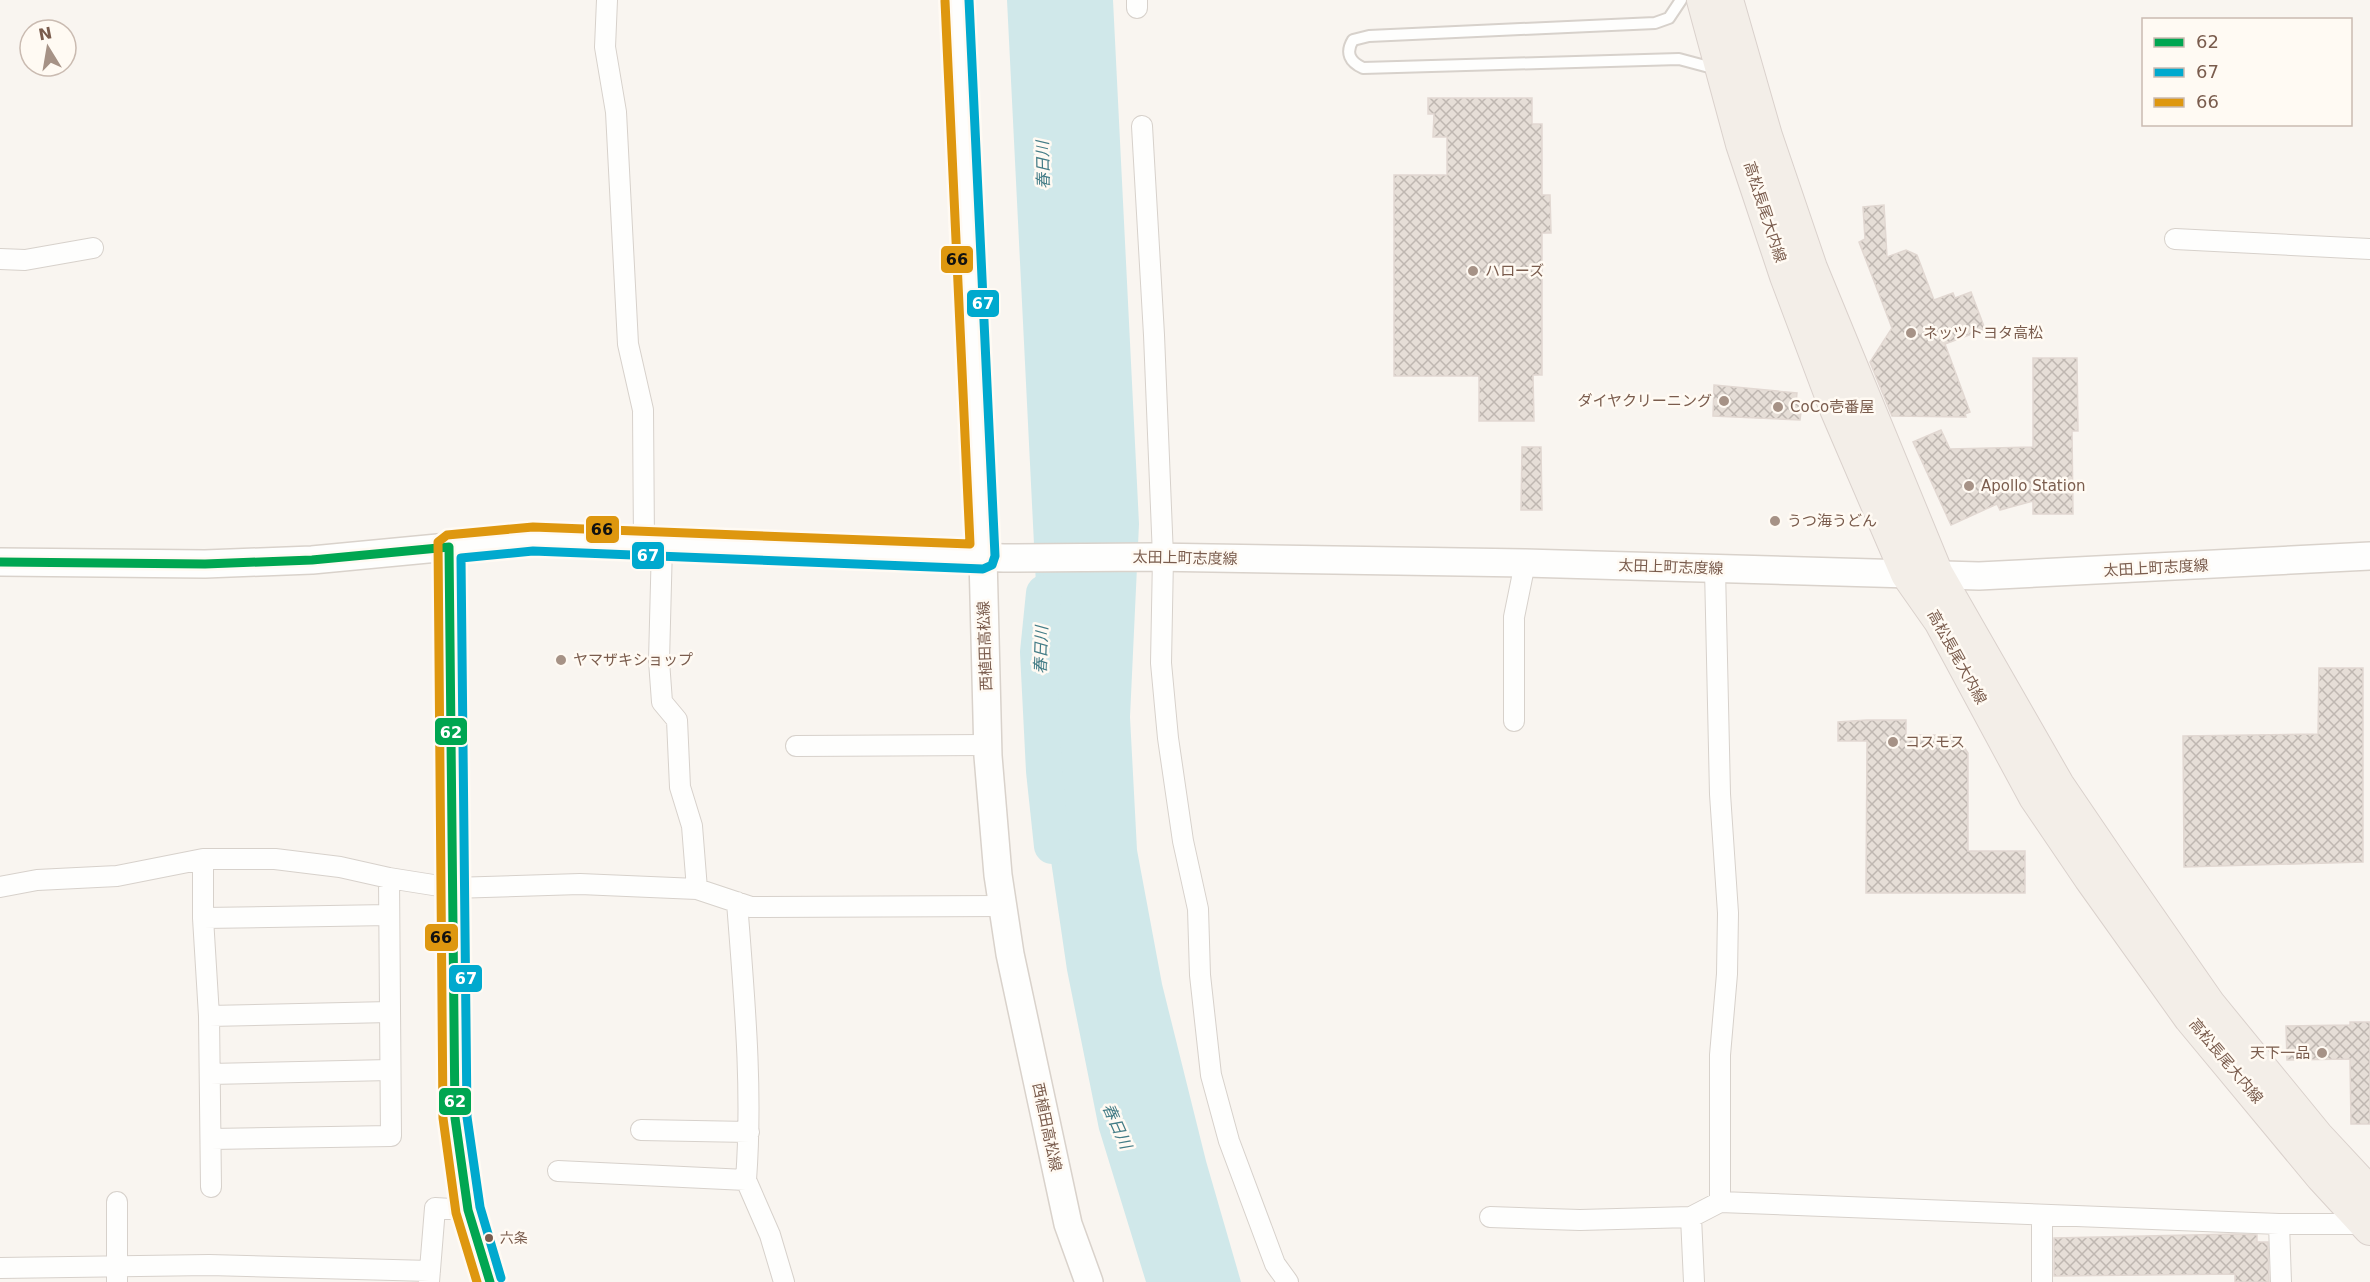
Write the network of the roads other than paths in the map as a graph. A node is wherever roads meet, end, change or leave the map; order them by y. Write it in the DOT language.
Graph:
graph roads {
  1 [pos="608,0"];
  2 [pos="957,0"];
  3 [pos="1681,0"];
  4 [pos="1703,0"];
  5 [pos="1727,0"];
  6 [pos="1724,78"];
  7 [pos="1142,126"];
  8 [pos="2175,239"];
  9 [pos="93,248"];
  10 [pos="2370,249"];
  11 [pos="0,259"];
  12 [pos="653,544"];
  13 [pos="449,547"];
  14 [pos="2370,556"];
  15 [pos="1157,557"];
  16 [pos="993,558"];
  17 [pos="0,562"];
  18 [pos="1525,563"];
  19 [pos="1714,569"];
  20 [pos="1922,574"];
  21 [pos="1514,721"];
  22 [pos="988,745"];
  23 [pos="796,746"];
  24 [pos="203,859"];
  25 [pos="389,878"];
  26 [pos="0,887"];
  27 [pos="452,888"];
  28 [pos="697,889"];
  29 [pos="737,902"];
  30 [pos="1003,906"];
  31 [pos="389,915"];
  32 [pos="203,918"];
  33 [pos="390,1012"];
  34 [pos="209,1016"];
  35 [pos="390,1070"];
  36 [pos="210,1074"];
  37 [pos="640,1130"];
  38 [pos="749,1132"];
  39 [pos="211,1139"];
  40 [pos="558,1172"];
  41 [pos="746,1180"];
  42 [pos="211,1187"];
  43 [pos="2370,1193"];
  44 [pos="117,1202"];
  45 [pos="1720,1202"];
  46 [pos="468,1210"];
  47 [pos="2042,1215"];
  48 [pos="1490,1217"];
  49 [pos="1691,1217"];
  50 [pos="2279,1224"];
  51 [pos="2368,1226"];
  52 [pos="0,1268"];
  53 [pos="117,1274"];
  54 [pos="429,1276"];
  55 [pos="489,1282"];
  56 [pos="784,1282"];
  57 [pos="1089,1282"];
  58 [pos="1288,1282"];
  59 [pos="1694,1282"];
  60 [pos="2042,1282"];
  61 [pos="2281,1282"];
  1 -- 12 [label="street"];
  2 -- 16 [label="main road, 西植田高松線"];
  3 -- 6 [label="lane"];
  4 -- 6 [label="main road, 高松長尾大内線"];
  5 -- 20 [label="main road, 高松長尾大内線"];
  6 -- 20 [label="main road, 高松長尾大内線"];
  7 -- 15 [label="street"];
  8 -- 10 [label="street"];
  9 -- 11 [label="street"];
  12 -- 13 [label="main road, 太田上町志度線"];
  12 -- 16 [label="main road, 太田上町志度線"];
  12 -- 28 [label="street"];
  13 -- 17 [label="main road, 太田上町志度線"];
  13 -- 27 [label="main road"];
  14 -- 20 [label="main road, 太田上町志度線"];
  15 -- 16 [label="main road, 太田上町志度線"];
  15 -- 18 [label="main road, 太田上町志度線"];
  15 -- 58 [label="street"];
  16 -- 22 [label="main road, 西植田高松線"];
  18 -- 19 [label="main road, 太田上町志度線"];
  18 -- 21 [label="street"];
  19 -- 20 [label="main road, 太田上町志度線"];
  19 -- 45 [label="street"];
  20 -- 43 [label="main road, 高松長尾大内線"];
  20 -- 51 [label="main road, 高松長尾大内線"];
  22 -- 23 [label="street"];
  22 -- 30 [label="main road, 西植田高松線"];
  24 -- 25 [label="street"];
  24 -- 26 [label="street"];
  24 -- 32 [label="street"];
  25 -- 27 [label="street"];
  25 -- 31 [label="street"];
  27 -- 28 [label="street"];
  27 -- 46 [label="main road"];
  28 -- 29 [label="street"];
  29 -- 30 [label="street"];
  29 -- 38 [label="street"];
  30 -- 57 [label="main road, 西植田高松線"];
  31 -- 32 [label="street"];
  31 -- 33 [label="street"];
  32 -- 34 [label="street"];
  33 -- 34 [label="street"];
  33 -- 35 [label="street"];
  34 -- 36 [label="street"];
  35 -- 36 [label="street"];
  35 -- 39 [label="street"];
  36 -- 39 [label="street"];
  37 -- 38 [label="street"];
  38 -- 41 [label="street"];
  39 -- 42 [label="street"];
  40 -- 41 [label="street"];
  41 -- 56 [label="street"];
  44 -- 53 [label="street"];
  45 -- 47 [label="street"];
  45 -- 49 [label="street"];
  46 -- 54 [label="street"];
  46 -- 55 [label="main road"];
  47 -- 50 [label="street"];
  47 -- 60 [label="street"];
  48 -- 49 [label="street"];
  49 -- 59 [label="street"];
  50 -- 51 [label="street"];
  50 -- 61 [label="street"];
  52 -- 53 [label="street"];
  53 -- 54 [label="street"];
}
